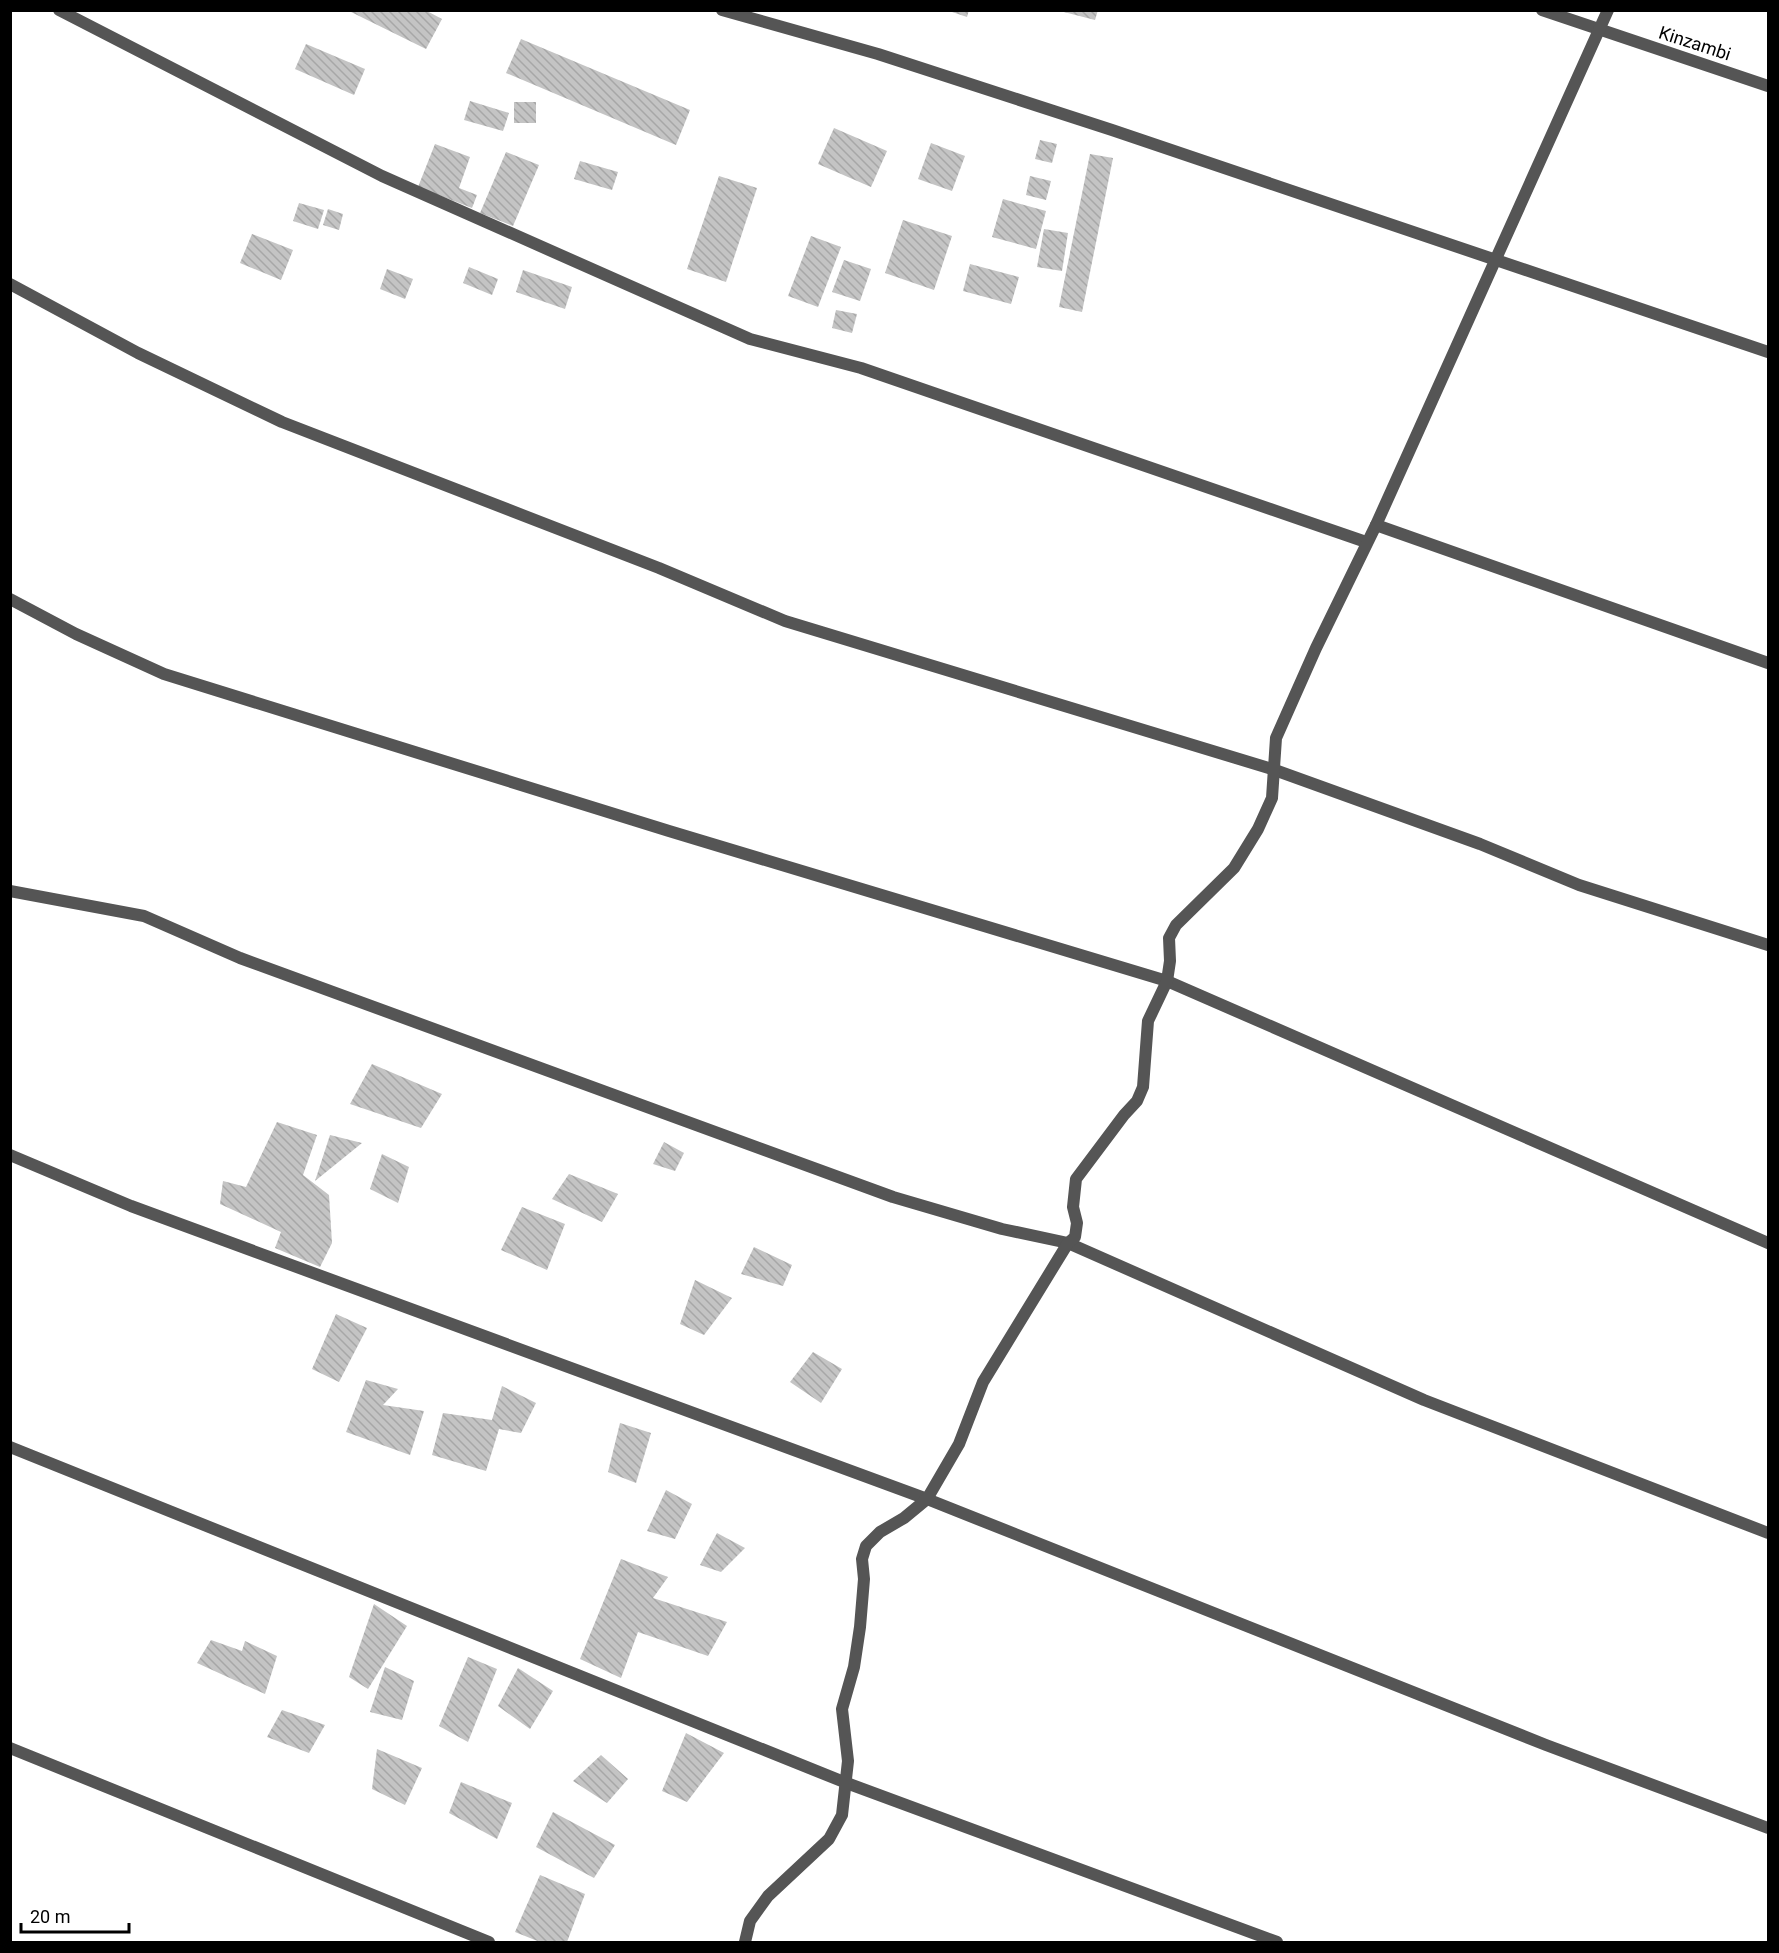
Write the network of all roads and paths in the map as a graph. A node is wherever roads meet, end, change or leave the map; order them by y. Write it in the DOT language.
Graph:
graph roads {
  1 [pos="59,10"];
  2 [pos="722,10"];
  3 [pos="1542,10"];
  4 [pos="1608,10"];
  5 [pos="1598,30"];
  6 [pos="1768,86"];
  7 [pos="1496,259"];
  8 [pos="10,284"];
  9 [pos="1768,352"];
  10 [pos="1376,525"];
  11 [pos="1366,542"];
  12 [pos="10,599"];
  13 [pos="1768,663"];
  14 [pos="1272,769"];
  15 [pos="10,891"];
  16 [pos="1768,945"];
  17 [pos="1167,981"];
  18 [pos="10,1155"];
  19 [pos="1068,1243"];
  20 [pos="1768,1243"];
  21 [pos="10,1447"];
  22 [pos="927,1499"];
  23 [pos="1768,1533"];
  24 [pos="10,1748"];
  25 [pos="844,1782"];
  26 [pos="1768,1828"];
  27 [pos="489,1942"];
  28 [pos="745,1942"];
  29 [pos="1277,1942"];
  1 -- 11 [label="street"];
  2 -- 7 [label="street"];
  3 -- 5 [label="street, Kinzambi"];
  4 -- 5 [label="street"];
  5 -- 6 [label="street, Kinzambi"];
  5 -- 7 [label="street"];
  7 -- 9 [label="street"];
  7 -- 10 [label="street"];
  8 -- 14 [label="street"];
  10 -- 11 [label="street"];
  10 -- 13 [label="street"];
  11 -- 14 [label="street"];
  12 -- 17 [label="street"];
  14 -- 16 [label="street"];
  14 -- 17 [label="street"];
  15 -- 19 [label="street"];
  17 -- 19 [label="street"];
  17 -- 20 [label="street"];
  18 -- 22 [label="street"];
  19 -- 22 [label="street"];
  19 -- 23 [label="street"];
  21 -- 25 [label="street"];
  22 -- 25 [label="street"];
  22 -- 26 [label="street"];
  24 -- 27 [label="street"];
  25 -- 28 [label="street"];
  25 -- 29 [label="street"];
}
